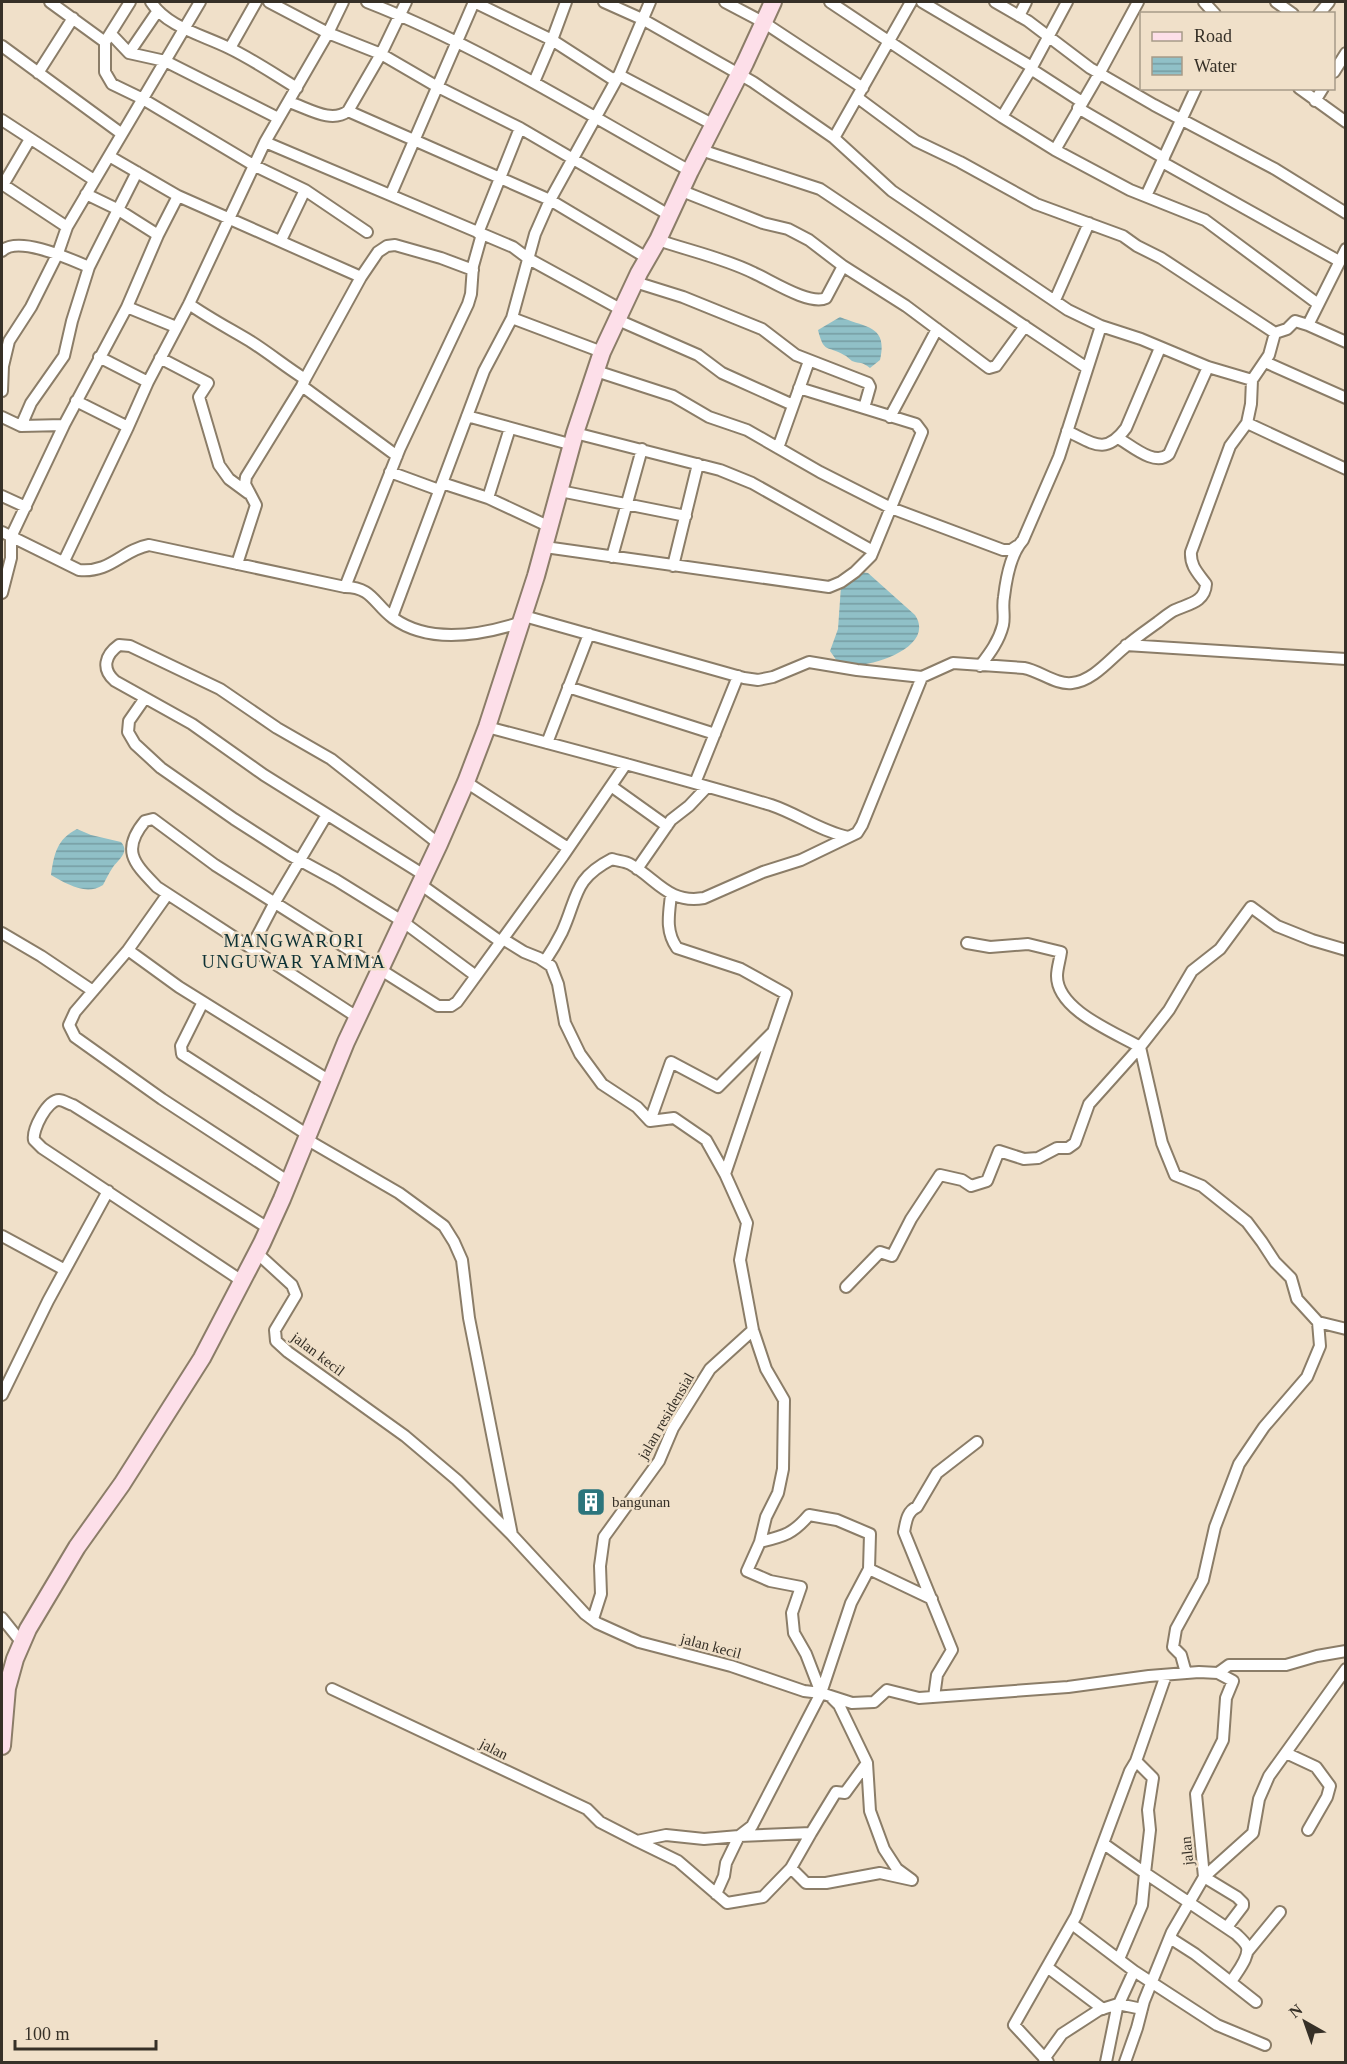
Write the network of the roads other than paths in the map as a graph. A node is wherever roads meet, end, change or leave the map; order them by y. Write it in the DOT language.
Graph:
graph roads {
  1 [pos="50,2"];
  2 [pos="130,2"];
  3 [pos="151,2"];
  4 [pos="200,2"];
  5 [pos="256,2"];
  6 [pos="269,2"];
  7 [pos="343,2"];
  8 [pos="367,2"];
  9 [pos="406,2"];
  10 [pos="474,2"];
  11 [pos="566,2"];
  12 [pos="604,2"];
  13 [pos="650,2"];
  14 [pos="725,2"];
  15 [pos="773,2"];
  16 [pos="830,2"];
  17 [pos="911,2"];
  18 [pos="922,2"];
  19 [pos="995,2"];
  20 [pos="1026,2"];
  21 [pos="1067,2"];
  22 [pos="1137,2"];
  23 [pos="1276,2"];
  24 [pos="158,12"];
  25 [pos="1290,12"];
  26 [pos="400,15"];
  27 [pos="1019,16"];
  28 [pos="73,18"];
  29 [pos="642,19"];
  30 [pos="763,22"];
  31 [pos="184,27"];
  32 [pos="328,33"];
  33 [pos="1048,37"];
  34 [pos="108,38"];
  35 [pos="552,40"];
  36 [pos="888,41"];
  37 [pos="455,42"];
  38 [pos="2,46"];
  39 [pos="230,48"];
  40 [pos="129,53"];
  41 [pos="381,54"];
  42 [pos="1345,55"];
  43 [pos="165,61"];
  44 [pos="1031,68"];
  45 [pos="1335,70"];
  46 [pos="38,73"];
  47 [pos="739,74"];
  48 [pos="1100,74"];
  49 [pos="619,75"];
  50 [pos="534,82"];
  51 [pos="436,86"];
  52 [pos="297,88"];
  53 [pos="1195,90"];
  54 [pos="1301,90"];
  55 [pos="1322,90"];
  56 [pos="861,93"];
  57 [pos="141,98"];
  58 [pos="1315,101"];
  59 [pos="289,102"];
  60 [pos="1080,105"];
  61 [pos="348,111"];
  62 [pos="595,116"];
  63 [pos="1002,117"];
  64 [pos="278,118"];
  65 [pos="1181,120"];
  66 [pos="1346,122"];
  67 [pos="3,124"];
  68 [pos="714,125"];
  69 [pos="520,128"];
  70 [pos="122,134"];
  71 [pos="834,138"];
  72 [pos="30,139"];
  73 [pos="413,140"];
  74 [pos="265,142"];
  75 [pos="701,150"];
  76 [pos="1055,150"];
  77 [pos="109,156"];
  78 [pos="572,160"];
  79 [pos="1163,160"];
  80 [pos="255,166"];
  81 [pos="690,171"];
  82 [pos="137,172"];
  83 [pos="499,178"];
  84 [pos="94,180"];
  85 [pos="2,184"];
  86 [pos="305,190"];
  87 [pos="682,191"];
  88 [pos="86,194"];
  89 [pos="391,194"];
  90 [pos="178,196"];
  91 [pos="1146,196"];
  92 [pos="550,200"];
  93 [pos="117,209"];
  94 [pos="1346,213"];
  95 [pos="669,215"];
  96 [pos="228,217"];
  97 [pos="1089,223"];
  98 [pos="67,228"];
  99 [pos="367,232"];
  100 [pos="480,233"];
  101 [pos="158,235"];
  102 [pos="281,240"];
  103 [pos="658,240"];
  104 [pos="1346,249"];
  105 [pos="2,251"];
  106 [pos="57,253"];
  107 [pos="647,258"];
  108 [pos="529,259"];
  109 [pos="1339,261"];
  110 [pos="843,266"];
  111 [pos="89,267"];
  112 [pos="473,270"];
  113 [pos="361,277"];
  114 [pos="635,282"];
  115 [pos="1055,300"];
  116 [pos="189,304"];
  117 [pos="1318,304"];
  118 [pos="127,307"];
  119 [pos="620,315"];
  120 [pos="512,318"];
  121 [pos="1308,325"];
  122 [pos="1025,326"];
  123 [pos="1101,326"];
  124 [pos="176,327"];
  125 [pos="937,329"];
  126 [pos="1275,333"];
  127 [pos="5,338"];
  128 [pos="1346,342"];
  129 [pos="1160,348"];
  130 [pos="602,352"];
  131 [pos="99,357"];
  132 [pos="160,358"];
  133 [pos="809,361"];
  134 [pos="1265,362"];
  135 [pos="2,366"];
  136 [pos="1208,367"];
  137 [pos="1087,368"];
  138 [pos="596,371"];
  139 [pos="1252,380"];
  140 [pos="148,382"];
  141 [pos="303,383"];
  142 [pos="799,388"];
  143 [pos="2,391"];
  144 [pos="1346,398"];
  145 [pos="76,401"];
  146 [pos="793,405"];
  147 [pos="864,408"];
  148 [pos="467,416"];
  149 [pos="2,417"];
  150 [pos="890,417"];
  151 [pos="1247,423"];
  152 [pos="64,425"];
  153 [pos="21,426"];
  154 [pos="128,427"];
  155 [pos="510,428"];
  156 [pos="1067,431"];
  157 [pos="1118,438"];
  158 [pos="574,439"];
  159 [pos="778,448"];
  160 [pos="642,449"];
  161 [pos="397,456"];
  162 [pos="698,464"];
  163 [pos="1346,469"];
  164 [pos="390,472"];
  165 [pos="440,486"];
  166 [pos="560,491"];
  167 [pos="248,493"];
  168 [pos="2,496"];
  169 [pos="488,498"];
  170 [pos="626,504"];
  171 [pos="26,507"];
  172 [pos="891,508"];
  173 [pos="686,516"];
  174 [pos="550,527"];
  175 [pos="6,534"];
  176 [pos="1017,546"];
  177 [pos="545,547"];
  178 [pos="873,551"];
  179 [pos="612,556"];
  180 [pos="64,561"];
  181 [pos="237,564"];
  182 [pos="674,566"];
  183 [pos="345,587"];
  184 [pos="2,593"];
  185 [pos="392,617"];
  186 [pos="523,619"];
  187 [pos="588,634"];
  188 [pos="1126,645"];
  189 [pos="1346,659"];
  190 [pos="980,666"];
  191 [pos="738,676"];
  192 [pos="922,677"];
  193 [pos="568,687"];
  194 [pos="145,698"];
  195 [pos="487,727"];
  196 [pos="715,734"];
  197 [pos="547,743"];
  198 [pos="626,764"];
  199 [pos="466,782"];
  200 [pos="695,783"];
  201 [pos="611,786"];
  202 [pos="707,787"];
  203 [pos="326,816"];
  204 [pos="667,826"];
  205 [pos="848,837"];
  206 [pos="439,844"];
  207 [pos="568,848"];
  208 [pos="300,860"];
  209 [pos="637,869"];
  210 [pos="422,880"];
  211 [pos="167,895"];
  212 [pos="671,895"];
  213 [pos="275,902"];
  214 [pos="402,921"];
  215 [pos="2,933"];
  216 [pos="502,940"];
  217 [pos="967,943"];
  218 [pos="251,948"];
  219 [pos="128,950"];
  220 [pos="1346,950"];
  221 [pos="545,962"];
  222 [pos="380,968"];
  223 [pos="476,976"];
  224 [pos="93,991"];
  225 [pos="203,1002"];
  226 [pos="357,1017"];
  227 [pos="774,1031"];
  228 [pos="1140,1047"];
  229 [pos="330,1081"];
  230 [pos="650,1121"];
  231 [pos="307,1137"];
  232 [pos="725,1174"];
  233 [pos="289,1182"];
  234 [pos="108,1191"];
  235 [pos="268,1228"];
  236 [pos="2,1236"];
  237 [pos="257,1253"];
  238 [pos="65,1270"];
  239 [pos="242,1281"];
  240 [pos="846,1287"];
  241 [pos="1318,1322"];
  242 [pos="1346,1329"];
  243 [pos="753,1330"];
  244 [pos="2,1395"];
  245 [pos="977,1442"];
  246 [pos="512,1535"];
  247 [pos="760,1542"];
  248 [pos="869,1569"];
  249 [pos="932,1599"];
  250 [pos="2,1618"];
  251 [pos="592,1619"];
  252 [pos="22,1642"];
  253 [pos="1346,1651"];
  254 [pos="1346,1669"];
  255 [pos="1186,1673"];
  256 [pos="1218,1673"];
  257 [pos="1166,1675"];
  258 [pos="332,1689"];
  259 [pos="4,1693"];
  260 [pos="821,1693"];
  261 [pos="934,1697"];
  262 [pos="832,1698"];
  263 [pos="2,1746"];
  264 [pos="1286,1753"];
  265 [pos="1136,1761"];
  266 [pos="867,1763"];
  267 [pos="1308,1830"];
  268 [pos="811,1833"];
  269 [pos="739,1836"];
  270 [pos="637,1841"];
  271 [pos="1104,1845"];
  272 [pos="791,1868"];
  273 [pos="1145,1873"];
  274 [pos="1204,1877"];
  275 [pos="716,1894"];
  276 [pos="1189,1901"];
  277 [pos="1280,1912"];
  278 [pos="1072,1924"];
  279 [pos="1227,1927"];
  280 [pos="1170,1938"];
  281 [pos="1248,1951"];
  282 [pos="1119,1959"];
  283 [pos="1047,1967"];
  284 [pos="1134,1971"];
  285 [pos="1152,1982"];
  286 [pos="1231,1982"];
  287 [pos="1256,2002"];
  288 [pos="1118,2004"];
  289 [pos="1103,2009"];
  290 [pos="1142,2009"];
  291 [pos="1264,2045"];
  292 [pos="1046,2061"];
  293 [pos="1106,2062"];
  294 [pos="1125,2062"];
  1 -- 28 [label="street"];
  2 -- 34 [label="street"];
  3 -- 24 [label="street"];
  4 -- 31 [label="street"];
  5 -- 39 [label="street"];
  6 -- 32 [label="street"];
  7 -- 32 [label="street"];
  8 -- 26 [label="street"];
  9 -- 26 [label="street"];
  10 -- 35 [label="street"];
  10 -- 37 [label="street"];
  11 -- 35 [label="street"];
  12 -- 29 [label="street"];
  13 -- 29 [label="street"];
  14 -- 30 [label="street"];
  15 -- 30 [label="street"];
  16 -- 36 [label="street"];
  17 -- 36 [label="street"];
  18 -- 44 [label="street"];
  19 -- 27 [label="street"];
  20 -- 27 [label="street"];
  21 -- 33 [label="street"];
  22 -- 48 [label="street"];
  23 -- 25 [label="street"];
  24 -- 31 [label="street"];
  24 -- 40 [label="street"];
  26 -- 37 [label="street"];
  26 -- 41 [label="street"];
  27 -- 33 [label="street"];
  28 -- 34 [label="street"];
  28 -- 46 [label="street"];
  29 -- 47 [label="street"];
  29 -- 49 [label="street"];
  30 -- 47 [label="street"];
  30 -- 56 [label="street"];
  31 -- 39 [label="street"];
  31 -- 43 [label="street"];
  32 -- 41 [label="street"];
  32 -- 52 [label="street"];
  33 -- 44 [label="street"];
  33 -- 48 [label="street"];
  34 -- 40 [label="street"];
  34 -- 57 [label="street"];
  35 -- 49 [label="street"];
  35 -- 50 [label="street"];
  36 -- 56 [label="street"];
  36 -- 63 [label="street"];
  37 -- 50 [label="street"];
  37 -- 51 [label="street"];
  38 -- 46 [label="street"];
  39 -- 52 [label="street"];
  40 -- 43 [label="street"];
  41 -- 51 [label="street"];
  41 -- 61 [label="street"];
  42 -- 45 [label="street"];
  43 -- 57 [label="street"];
  43 -- 64 [label="street"];
  44 -- 60 [label="street"];
  44 -- 63 [label="street"];
  46 -- 70 [label="street"];
  47 -- 68 [label="street"];
  47 -- 71 [label="street"];
  48 -- 60 [label="street"];
  48 -- 65 [label="street"];
  49 -- 62 [label="street"];
  49 -- 68 [label="street"];
  50 -- 62 [label="street"];
  51 -- 69 [label="street"];
  51 -- 73 [label="street"];
  52 -- 59 [label="street"];
  53 -- 65 [label="street"];
  54 -- 58 [label="street"];
  55 -- 58 [label="street"];
  56 -- 71 [label="street"];
  56 -- 97 [label="street"];
  57 -- 70 [label="street"];
  57 -- 80 [label="street"];
  58 -- 66 [label="street"];
  59 -- 61 [label="street"];
  59 -- 64 [label="street"];
  60 -- 76 [label="street"];
  60 -- 79 [label="street"];
  61 -- 73 [label="street"];
  62 -- 78 [label="street"];
  62 -- 81 [label="street"];
  63 -- 76 [label="street"];
  64 -- 74 [label="street"];
  65 -- 79 [label="street"];
  65 -- 94 [label="street"];
  67 -- 72 [label="street"];
  68 -- 75 [label="street"];
  69 -- 78 [label="street"];
  69 -- 83 [label="street"];
  70 -- 77 [label="street"];
  71 -- 115 [label="street"];
  72 -- 84 [label="street"];
  72 -- 85 [label="street"];
  73 -- 83 [label="street"];
  73 -- 89 [label="street"];
  74 -- 80 [label="street"];
  74 -- 89 [label="street"];
  75 -- 81 [label="street"];
  75 -- 122 [label="street"];
  76 -- 91 [label="street"];
  77 -- 82 [label="street"];
  77 -- 84 [label="street"];
  78 -- 92 [label="street"];
  78 -- 95 [label="street"];
  79 -- 91 [label="street"];
  79 -- 109 [label="street"];
  80 -- 86 [label="street"];
  80 -- 96 [label="street"];
  81 -- 87 [label="street"];
  82 -- 90 [label="street"];
  82 -- 93 [label="street"];
  83 -- 92 [label="street"];
  83 -- 100 [label="street"];
  84 -- 88 [label="street"];
  85 -- 98 [label="street"];
  86 -- 99 [label="street"];
  86 -- 102 [label="street"];
  87 -- 95 [label="street"];
  87 -- 110 [label="street"];
  88 -- 93 [label="street"];
  88 -- 98 [label="street"];
  89 -- 100 [label="street"];
  90 -- 96 [label="street"];
  90 -- 101 [label="street"];
  91 -- 117 [label="street"];
  92 -- 107 [label="street"];
  92 -- 108 [label="street"];
  93 -- 101 [label="street"];
  93 -- 111 [label="street"];
  95 -- 103 [label="street"];
  96 -- 102 [label="street"];
  96 -- 116 [label="street"];
  97 -- 115 [label="street"];
  97 -- 126 [label="street"];
  98 -- 106 [label="street"];
  100 -- 108 [label="street"];
  100 -- 112 [label="street"];
  101 -- 118 [label="street"];
  102 -- 113 [label="street"];
  103 -- 107 [label="street"];
  103 -- 110 [label="street"];
  104 -- 109 [label="street"];
  105 -- 106 [label="street"];
  106 -- 111 [label="street"];
  106 -- 127 [label="street"];
  107 -- 114 [label="street"];
  108 -- 119 [label="street"];
  108 -- 120 [label="street"];
  109 -- 117 [label="street"];
  110 -- 125 [label="street"];
  111 -- 153 [label="street"];
  112 -- 113 [label="street"];
  112 -- 161 [label="street"];
  113 -- 141 [label="street"];
  114 -- 119 [label="street"];
  114 -- 133 [label="street"];
  115 -- 123 [label="street"];
  116 -- 124 [label="street"];
  116 -- 141 [label="street"];
  117 -- 121 [label="street"];
  118 -- 124 [label="street"];
  118 -- 131 [label="street"];
  119 -- 130 [label="street"];
  119 -- 146 [label="street"];
  120 -- 130 [label="street"];
  120 -- 148 [label="street"];
  121 -- 126 [label="street"];
  121 -- 128 [label="street"];
  122 -- 125 [label="street"];
  122 -- 137 [label="street"];
  123 -- 129 [label="street"];
  123 -- 137 [label="street"];
  124 -- 132 [label="street"];
  125 -- 150 [label="street"];
  126 -- 134 [label="street"];
  127 -- 135 [label="street"];
  129 -- 136 [label="street"];
  129 -- 157 [label="street"];
  130 -- 138 [label="street"];
  131 -- 140 [label="street"];
  131 -- 145 [label="street"];
  132 -- 140 [label="street"];
  132 -- 167 [label="street"];
  133 -- 142 [label="street"];
  133 -- 147 [label="street"];
  134 -- 139 [label="street"];
  134 -- 144 [label="street"];
  135 -- 143 [label="street"];
  136 -- 139 [label="street"];
  136 -- 157 [label="street"];
  137 -- 156 [label="street"];
  138 -- 158 [label="street"];
  138 -- 159 [label="street"];
  139 -- 151 [label="street"];
  140 -- 154 [label="street"];
  141 -- 161 [label="street"];
  141 -- 167 [label="street"];
  142 -- 146 [label="street"];
  142 -- 147 [label="street"];
  145 -- 152 [label="street"];
  145 -- 154 [label="street"];
  146 -- 159 [label="street"];
  147 -- 150 [label="street"];
  148 -- 155 [label="street"];
  148 -- 165 [label="street"];
  149 -- 153 [label="street"];
  150 -- 172 [label="street"];
  151 -- 163 [label="street"];
  151 -- 188 [label="street"];
  152 -- 153 [label="street"];
  152 -- 171 [label="street"];
  154 -- 180 [label="street"];
  155 -- 158 [label="street"];
  155 -- 169 [label="street"];
  156 -- 157 [label="street"];
  156 -- 176 [label="street"];
  158 -- 160 [label="street"];
  158 -- 166 [label="street"];
  159 -- 172 [label="street"];
  160 -- 162 [label="street"];
  160 -- 170 [label="street"];
  161 -- 164 [label="street"];
  162 -- 173 [label="street"];
  162 -- 178 [label="street"];
  164 -- 165 [label="street"];
  164 -- 183 [label="street"];
  165 -- 169 [label="street"];
  165 -- 185 [label="street"];
  166 -- 170 [label="street"];
  166 -- 174 [label="street"];
  167 -- 181 [label="street"];
  168 -- 171 [label="street"];
  169 -- 174 [label="street"];
  170 -- 173 [label="street"];
  170 -- 179 [label="street"];
  171 -- 175 [label="street"];
  172 -- 176 [label="street"];
  172 -- 178 [label="street"];
  173 -- 182 [label="street"];
  174 -- 177 [label="street"];
  175 -- 180 [label="street"];
  175 -- 184 [label="street"];
  176 -- 190 [label="street"];
  177 -- 179 [label="street"];
  177 -- 186 [label="street"];
  178 -- 182 [label="street"];
  179 -- 182 [label="street"];
  180 -- 181 [label="street"];
  181 -- 183 [label="street"];
  183 -- 185 [label="street"];
  185 -- 186 [label="street"];
  186 -- 187 [label="street"];
  186 -- 195 [label="street"];
  187 -- 191 [label="street"];
  187 -- 193 [label="street"];
  188 -- 189 [label="street"];
  188 -- 190 [label="street"];
  190 -- 192 [label="street"];
  191 -- 192 [label="street"];
  191 -- 196 [label="street"];
  192 -- 205 [label="street"];
  193 -- 196 [label="street"];
  193 -- 197 [label="street"];
  194 -- 203 [label="street"];
  194 -- 206 [label="street"];
  194 -- 208 [label="street"];
  195 -- 197 [label="street"];
  195 -- 199 [label="street"];
  196 -- 200 [label="street"];
  197 -- 198 [label="street"];
  198 -- 200 [label="street"];
  198 -- 201 [label="street"];
  199 -- 206 [label="street"];
  199 -- 207 [label="street"];
  200 -- 202 [label="street"];
  201 -- 204 [label="street"];
  201 -- 207 [label="street"];
  202 -- 204 [label="street"];
  202 -- 205 [label="street"];
  203 -- 208 [label="street"];
  203 -- 210 [label="street"];
  204 -- 209 [label="street"];
  205 -- 212 [label="street"];
  206 -- 210 [label="street"];
  207 -- 216 [label="street"];
  208 -- 213 [label="street"];
  208 -- 214 [label="street"];
  209 -- 212 [label="street"];
  209 -- 221 [label="street"];
  210 -- 214 [label="street"];
  210 -- 216 [label="street"];
  211 -- 213 [label="street"];
  211 -- 218 [label="street"];
  211 -- 219 [label="street"];
  212 -- 227 [label="street"];
  213 -- 218 [label="street"];
  213 -- 222 [label="street"];
  214 -- 222 [label="street"];
  214 -- 223 [label="street"];
  215 -- 224 [label="street"];
  216 -- 221 [label="street"];
  216 -- 223 [label="street"];
  217 -- 228 [label="street"];
  218 -- 226 [label="street"];
  219 -- 224 [label="street"];
  219 -- 225 [label="street"];
  220 -- 228 [label="street"];
  221 -- 230 [label="street"];
  222 -- 223 [label="street"];
  222 -- 226 [label="street"];
  224 -- 233 [label="street"];
  225 -- 229 [label="street"];
  225 -- 231 [label="street"];
  226 -- 229 [label="street"];
  227 -- 230 [label="street"];
  227 -- 232 [label="street"];
  228 -- 240 [label="street"];
  228 -- 241 [label="street"];
  229 -- 231 [label="street"];
  230 -- 232 [label="street"];
  231 -- 233 [label="street"];
  231 -- 246 [label="street"];
  232 -- 243 [label="street"];
  233 -- 235 [label="street"];
  234 -- 235 [label="street"];
  234 -- 238 [label="street"];
  234 -- 239 [label="street"];
  235 -- 237 [label="street"];
  236 -- 238 [label="street"];
  237 -- 239 [label="street"];
  237 -- 246 [label="street, jalan kecil"];
  238 -- 244 [label="street"];
  239 -- 252 [label="street"];
  241 -- 242 [label="street"];
  241 -- 255 [label="street"];
  243 -- 247 [label="street"];
  243 -- 251 [label="street, jalan residensial"];
  245 -- 249 [label="street"];
  246 -- 251 [label="street, jalan kecil"];
  247 -- 248 [label="street"];
  247 -- 260 [label="street"];
  248 -- 249 [label="street"];
  248 -- 260 [label="street"];
  249 -- 261 [label="street"];
  250 -- 252 [label="street"];
  251 -- 260 [label="street, jalan kecil"];
  252 -- 259 [label="street"];
  253 -- 256 [label="street, jalan kecil"];
  254 -- 264 [label="street"];
  255 -- 256 [label="street, jalan kecil"];
  255 -- 257 [label="street, jalan kecil"];
  256 -- 274 [label="street, jalan"];
  257 -- 261 [label="street, jalan kecil"];
  257 -- 265 [label="street"];
  258 -- 270 [label="street, jalan"];
  259 -- 263 [label="street"];
  260 -- 262 [label="street, jalan kecil"];
  260 -- 269 [label="street"];
  261 -- 262 [label="street, jalan kecil"];
  262 -- 266 [label="street"];
  264 -- 267 [label="street"];
  264 -- 274 [label="street"];
  265 -- 271 [label="street"];
  265 -- 273 [label="street"];
  266 -- 268 [label="street, jalan"];
  266 -- 272 [label="street"];
  268 -- 269 [label="street"];
  268 -- 272 [label="street, jalan"];
  269 -- 270 [label="street"];
  269 -- 275 [label="street"];
  270 -- 275 [label="street, jalan"];
  271 -- 273 [label="street"];
  271 -- 278 [label="street"];
  272 -- 275 [label="street, jalan"];
  273 -- 276 [label="street"];
  273 -- 282 [label="street"];
  274 -- 276 [label="street, jalan"];
  274 -- 279 [label="street"];
  276 -- 279 [label="street"];
  276 -- 280 [label="street, jalan"];
  277 -- 281 [label="street"];
  278 -- 282 [label="street"];
  278 -- 283 [label="street"];
  279 -- 281 [label="street"];
  280 -- 285 [label="street, jalan"];
  280 -- 286 [label="street"];
  281 -- 286 [label="street"];
  282 -- 284 [label="street"];
  283 -- 289 [label="street"];
  283 -- 292 [label="street"];
  284 -- 285 [label="street"];
  284 -- 288 [label="street"];
  285 -- 290 [label="street, jalan"];
  285 -- 291 [label="street"];
  286 -- 287 [label="street"];
  288 -- 289 [label="street"];
  288 -- 290 [label="street"];
  288 -- 293 [label="street"];
  289 -- 292 [label="street"];
  290 -- 294 [label="street, jalan"];
}
